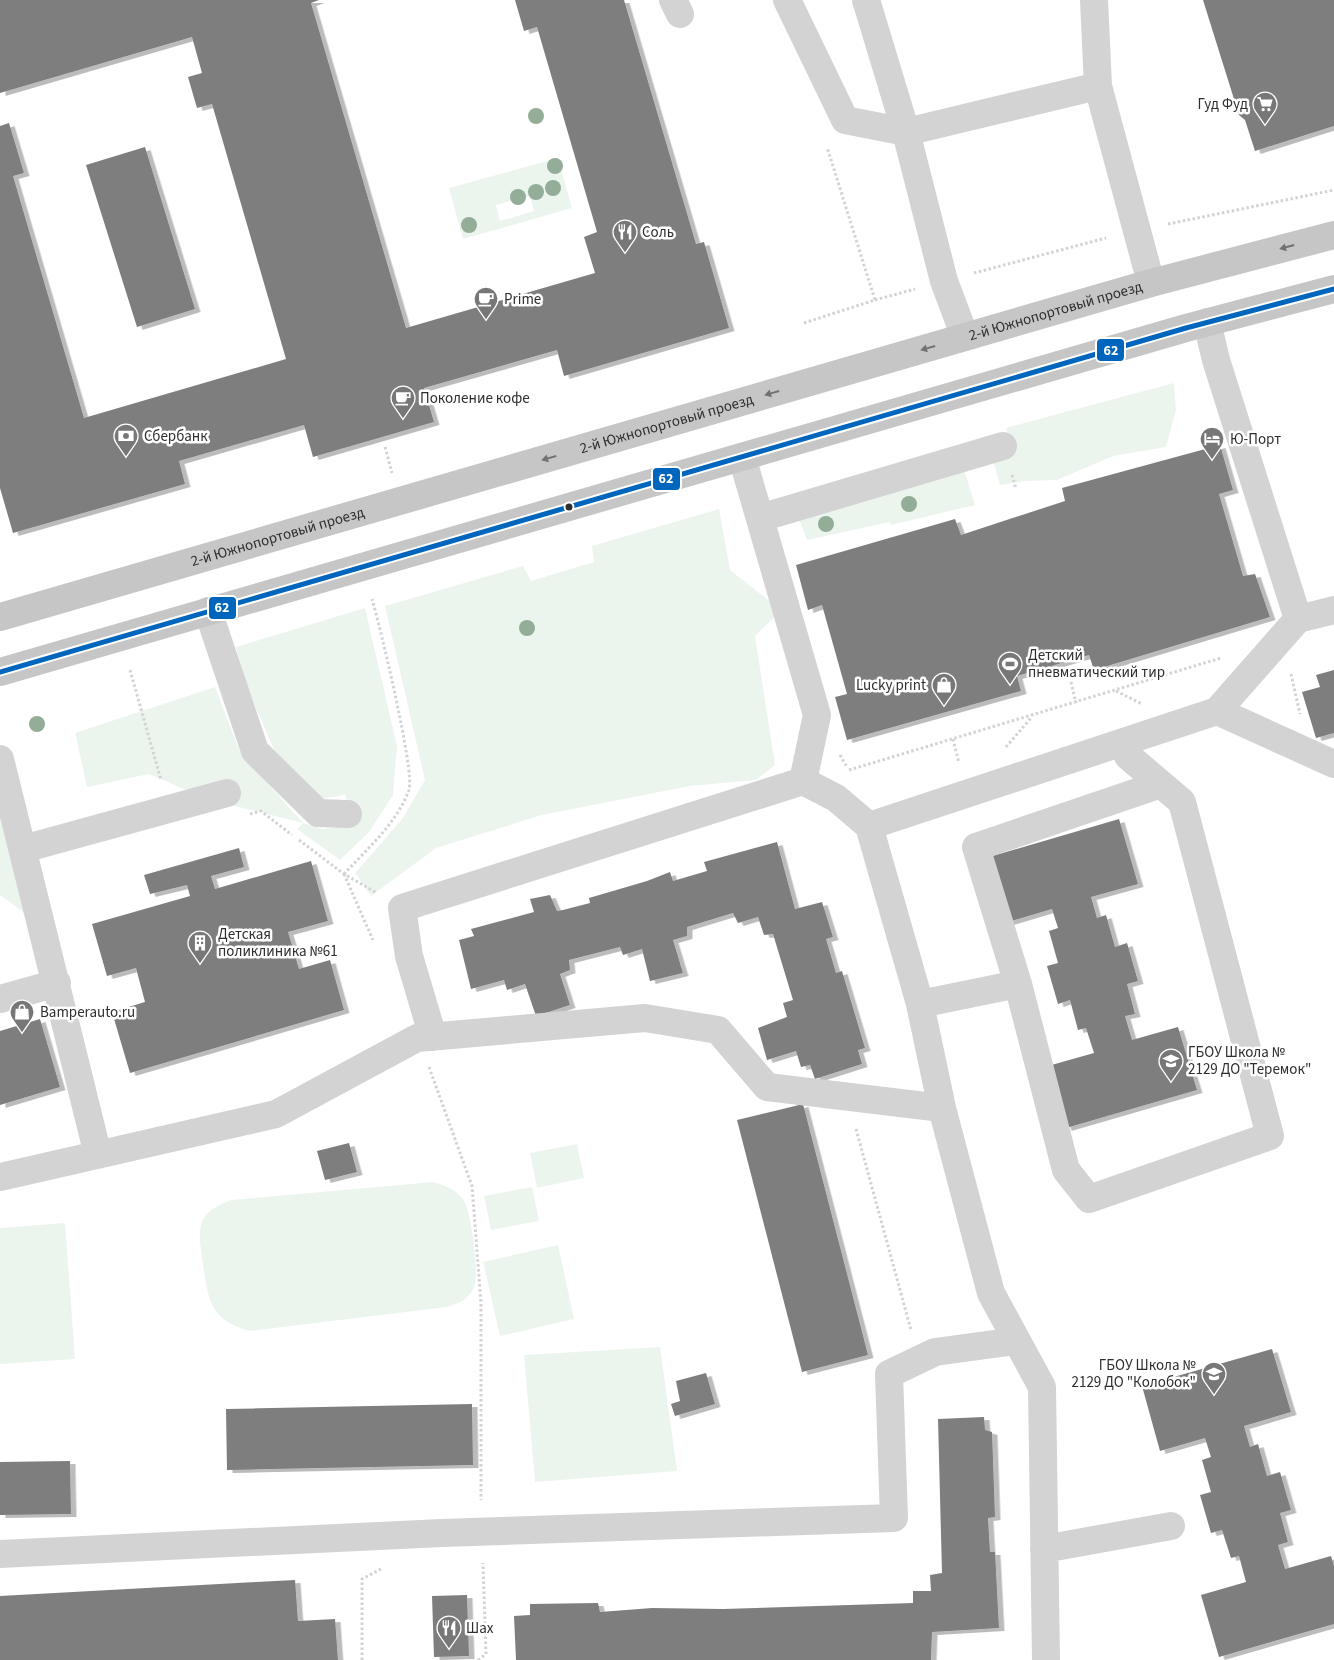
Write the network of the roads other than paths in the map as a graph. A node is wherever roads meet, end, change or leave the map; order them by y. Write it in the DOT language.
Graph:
graph roads {
  1 [pos="787,0"];
  2 [pos="866,0"];
  3 [pos="1094,0"];
  4 [pos="1098,86"];
  5 [pos="906,132"];
  6 [pos="1334,235"];
  7 [pos="1151,283"];
  8 [pos="1334,289"];
  9 [pos="1207,322"];
  10 [pos="964,337"];
  11 [pos="1003,446"];
  12 [pos="742,457"];
  13 [pos="760,518"];
  14 [pos="1334,610"];
  15 [pos="208,611"];
  16 [pos="0,617"];
  17 [pos="1291,629"];
  18 [pos="0,672"];
  19 [pos="1217,711"];
  20 [pos="1128,756"];
  21 [pos="0,760"];
  22 [pos="1334,764"];
  23 [pos="803,781"];
  24 [pos="1161,784"];
  25 [pos="227,793"];
  26 [pos="348,814"];
  27 [pos="869,826"];
  28 [pos="23,848"];
  29 [pos="57,983"];
  30 [pos="1018,984"];
  31 [pos="0,999"];
  32 [pos="920,1004"];
  33 [pos="425,1037"];
  34 [pos="942,1108"];
  35 [pos="98,1155"];
  36 [pos="0,1177"];
  37 [pos="1016,1341"];
  38 [pos="1171,1526"];
  39 [pos="1044,1549"];
  40 [pos="0,1554"];
  41 [pos="1046,1660"];
  1 -- 5 [label="lane"];
  2 -- 5 [label="lane"];
  3 -- 4 [label="lane"];
  4 -- 5 [label="lane"];
  4 -- 7 [label="lane"];
  5 -- 10 [label="lane"];
  6 -- 7 [label="main road, 2-й Южнопортовый проезд, one-way"];
  7 -- 10 [label="main road, 2-й Южнопортовый проезд"];
  8 -- 9 [label="main road"];
  9 -- 12 [label="main road"];
  9 -- 17 [label="lane"];
  10 -- 16 [label="main road, 2-й Южнопортовый проезд, one-way"];
  11 -- 13 [label="lane"];
  12 -- 13 [label="lane"];
  12 -- 15 [label="main road"];
  13 -- 23 [label="lane"];
  14 -- 17 [label="lane"];
  15 -- 18 [label="main road"];
  15 -- 26 [label="lane"];
  17 -- 19 [label="lane"];
  19 -- 22 [label="lane"];
  19 -- 27 [label="lane"];
  20 -- 24 [label="lane"];
  21 -- 28 [label="lane"];
  23 -- 27 [label="lane"];
  23 -- 33 [label="lane"];
  24 -- 30 [label="lane"];
  24 -- 30 [label="lane"];
  25 -- 28 [label="lane"];
  27 -- 32 [label="lane"];
  28 -- 29 [label="lane"];
  29 -- 31 [label="lane"];
  29 -- 35 [label="lane"];
  30 -- 32 [label="lane"];
  32 -- 34 [label="lane"];
  33 -- 34 [label="lane"];
  33 -- 35 [label="lane"];
  34 -- 37 [label="lane"];
  35 -- 36 [label="lane"];
  37 -- 39 [label="lane"];
  37 -- 40 [label="lane"];
  38 -- 39 [label="lane"];
  39 -- 41 [label="lane"];
}
